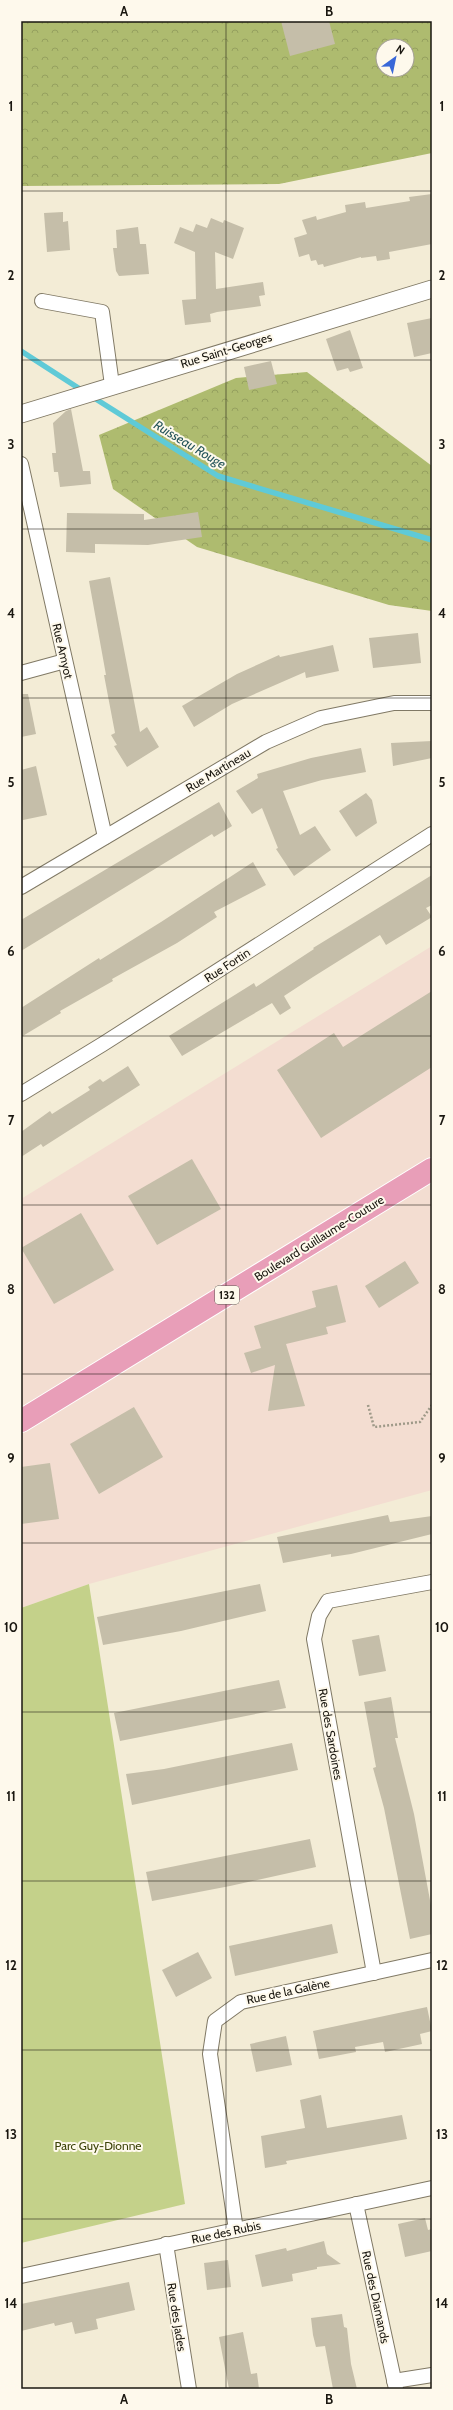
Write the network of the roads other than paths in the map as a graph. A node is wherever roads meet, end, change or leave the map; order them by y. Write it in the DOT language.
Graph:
graph roads {
  1 [pos="432,289"];
  2 [pos="42,301"];
  3 [pos="112,385"];
  4 [pos="21,414"];
  5 [pos="21,464"];
  6 [pos="65,661"];
  7 [pos="21,673"];
  8 [pos="432,703"];
  9 [pos="432,834"];
  10 [pos="104,837"];
  11 [pos="21,887"];
  12 [pos="21,1094"];
  13 [pos="432,1169"];
  14 [pos="21,1421"];
  15 [pos="432,1582"];
  16 [pos="432,1960"];
  17 [pos="374,1973"];
  18 [pos="432,2188"];
  19 [pos="356,2204"];
  20 [pos="236,2230"];
  21 [pos="166,2244"];
  22 [pos="21,2276"];
  23 [pos="432,2375"];
  24 [pos="395,2385"];
  25 [pos="189,2389"];
  1 -- 3 [label="street, Rue Saint-Georges"];
  2 -- 3 [label="street"];
  3 -- 4 [label="street, Rue Saint-Georges"];
  5 -- 6 [label="street, Rue Amyot"];
  6 -- 7 [label="street"];
  6 -- 10 [label="street, Rue Amyot"];
  8 -- 10 [label="street, Rue Martineau"];
  9 -- 12 [label="street, Rue Fortin"];
  10 -- 11 [label="street, Rue Martineau"];
  13 -- 14 [label="main road, Boulevard Guillaume-Couture / 132"];
  15 -- 17 [label="street, Rue des Sardoines"];
  16 -- 17 [label="street, Rue de la Galène"];
  17 -- 20 [label="street, Rue de la Galène"];
  18 -- 19 [label="street, Rue des Rubis"];
  19 -- 20 [label="street, Rue des Rubis"];
  19 -- 24 [label="street, Rue des Diamands"];
  20 -- 21 [label="street, Rue des Rubis"];
  21 -- 22 [label="street, Rue des Rubis"];
  21 -- 25 [label="street, Rue des Jades"];
  23 -- 24 [label="street"];
}
